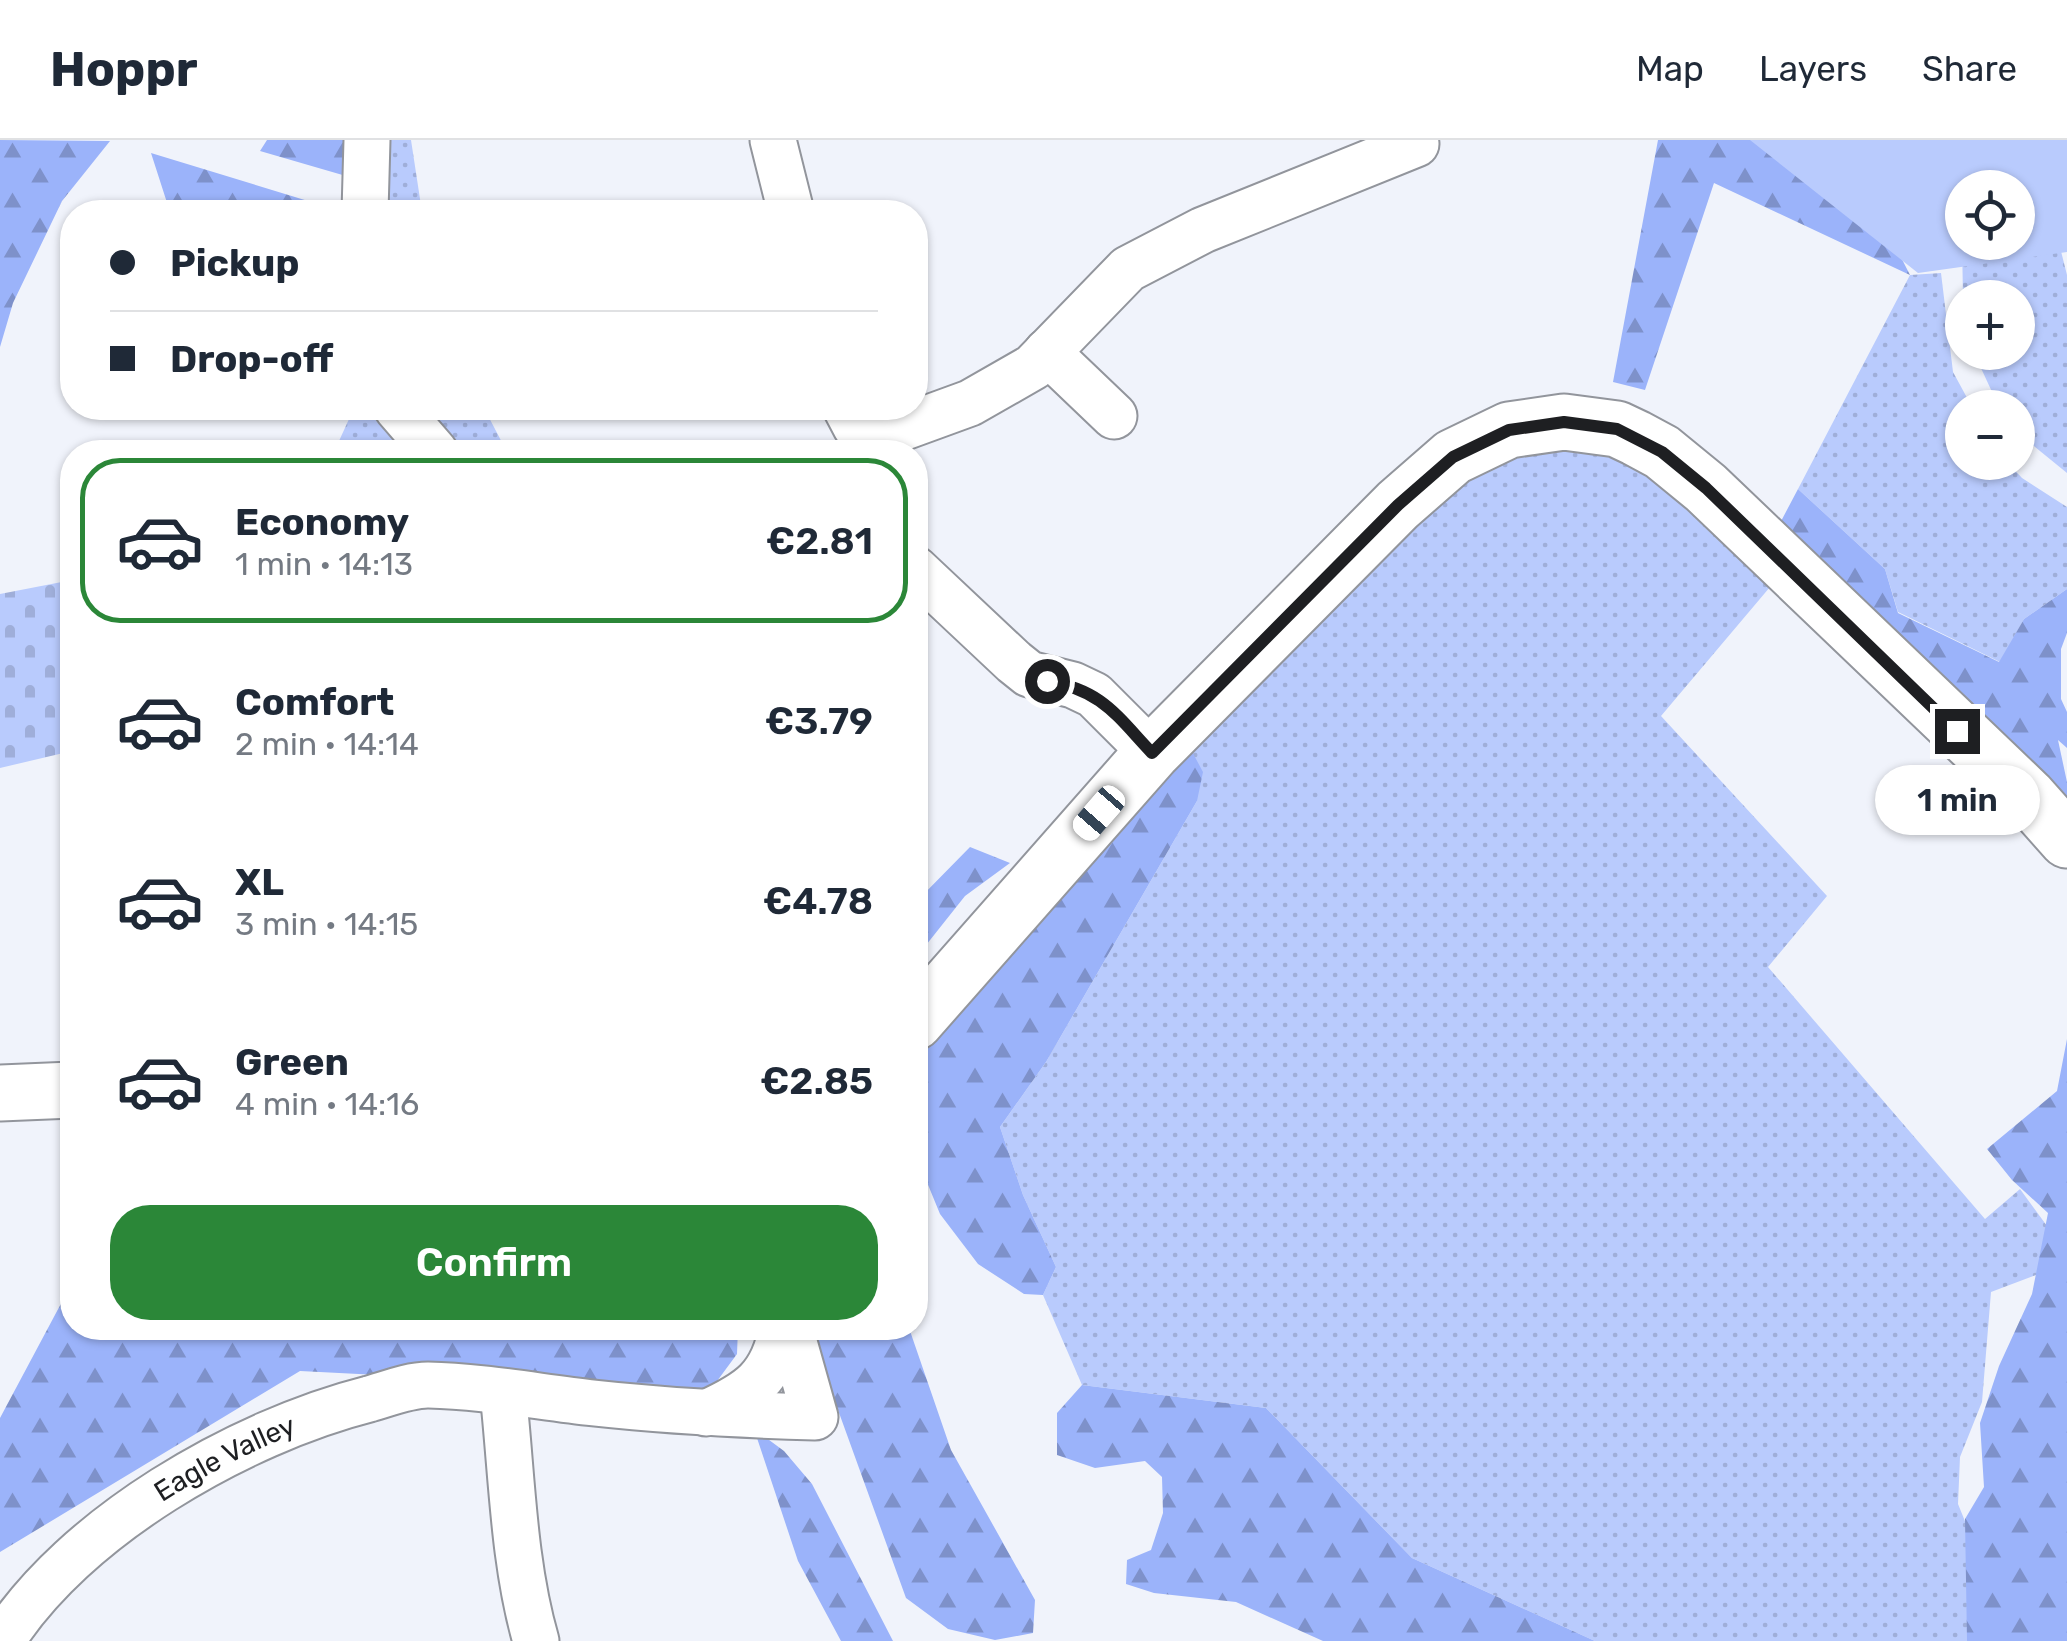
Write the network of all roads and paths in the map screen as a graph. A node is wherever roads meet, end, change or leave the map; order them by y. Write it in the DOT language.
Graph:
graph roads {
  1 [pos="368,140"];
  2 [pos="773,140"];
  3 [pos="1416,144"];
  4 [pos="366,200"];
  5 [pos="788,200"];
  6 [pos="1047,352"];
  7 [pos="1114,416"];
  8 [pos="928,418"];
  9 [pos="407,420"];
  10 [pos="852,420"];
  11 [pos="923,420"];
  12 [pos="424,440"];
  13 [pos="868,440"];
  14 [pos="886,440"];
  15 [pos="928,582"];
  16 [pos="1152,753"];
  17 [pos="2067,840"];
  18 [pos="928,1007"];
  19 [pos="60,1090"];
  20 [pos="0,1092"];
  21 [pos="780,1340"];
  22 [pos="793,1340"];
  23 [pos="503,1392"];
  24 [pos="704,1414"];
  25 [pos="2,1641"];
  26 [pos="536,1641"];
  1 -- 4 [label="street"];
  2 -- 5 [label="street"];
  3 -- 6 [label="street"];
  6 -- 7 [label="street"];
  6 -- 8 [label="street"];
  9 -- 12 [label="street"];
  10 -- 13 [label="street"];
  11 -- 14 [label="street"];
  15 -- 16 [label="street"];
  16 -- 17 [label="main road"];
  16 -- 18 [label="main road"];
  19 -- 20 [label="main road"];
  21 -- 24 [label="street"];
  22 -- 24 [label="street, Eagle Valley"];
  23 -- 24 [label="street, Eagle Valley"];
  23 -- 25 [label="street, Eagle Valley"];
  23 -- 26 [label="street"];
}
